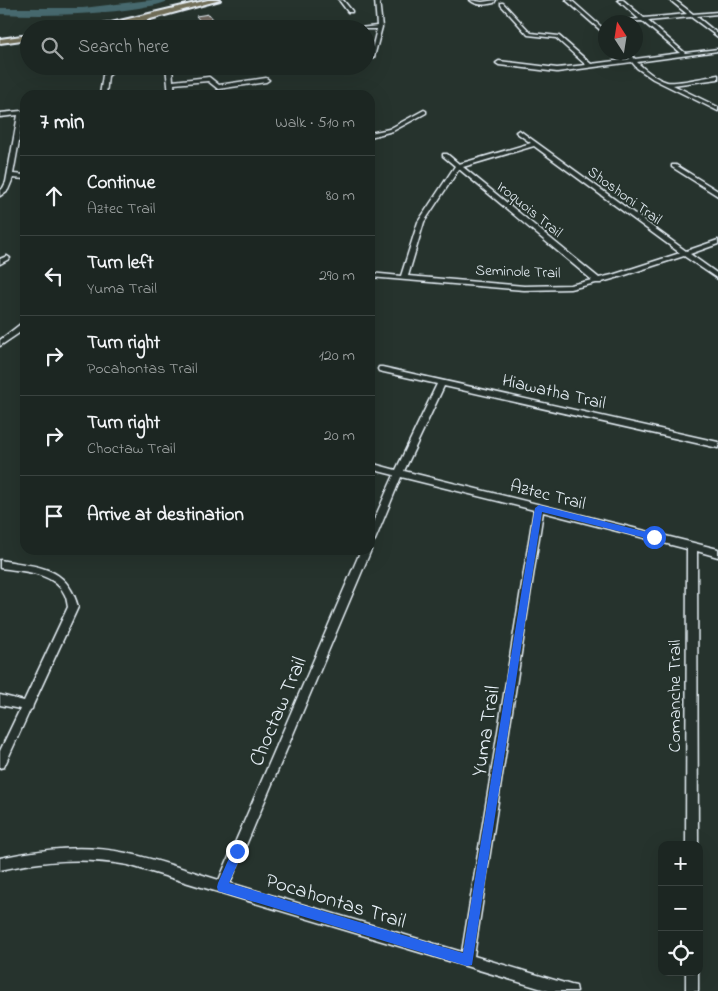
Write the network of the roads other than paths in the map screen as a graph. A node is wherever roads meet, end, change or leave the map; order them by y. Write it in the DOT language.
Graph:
graph roads {
  1 [pos="216,0"];
  2 [pos="341,0"];
  3 [pos="377,0"];
  4 [pos="472,0"];
  5 [pos="494,0"];
  6 [pos="568,0"];
  7 [pos="620,0"];
  8 [pos="672,0"];
  9 [pos="503,4"];
  10 [pos="350,11"];
  11 [pos="718,13"];
  12 [pos="691,15"];
  13 [pos="143,19"];
  14 [pos="138,20"];
  15 [pos="644,20"];
  16 [pos="595,25"];
  17 [pos="598,25"];
  18 [pos="375,27"];
  19 [pos="380,27"];
  20 [pos="598,27"];
  21 [pos="718,36"];
  22 [pos="20,38"];
  23 [pos="0,41"];
  24 [pos="375,45"];
  25 [pos="718,50"];
  26 [pos="684,54"];
  27 [pos="643,59"];
  28 [pos="634,60"];
  29 [pos="499,63"];
  30 [pos="590,66"];
  31 [pos="106,75"];
  32 [pos="171,75"];
  33 [pos="718,77"];
  34 [pos="266,80"];
  35 [pos="171,83"];
  36 [pos="668,84"];
  37 [pos="104,90"];
  38 [pos="172,90"];
  39 [pos="718,109"];
  40 [pos="424,112"];
  41 [pos="20,113"];
  42 [pos="0,115"];
  43 [pos="20,119"];
  44 [pos="519,132"];
  45 [pos="375,134"];
  46 [pos="535,144"];
  47 [pos="445,155"];
  48 [pos="458,166"];
  49 [pos="674,166"];
  50 [pos="11,176"];
  51 [pos="20,176"];
  52 [pos="0,194"];
  53 [pos="718,194"];
  54 [pos="718,242"];
  55 [pos="685,253"];
  56 [pos="8,258"];
  57 [pos="0,262"];
  58 [pos="375,275"];
  59 [pos="718,277"];
  60 [pos="404,278"];
  61 [pos="599,282"];
  62 [pos="20,329"];
  63 [pos="0,344"];
  64 [pos="382,369"];
  65 [pos="442,382"];
  66 [pos="718,445"];
  67 [pos="375,467"];
  68 [pos="399,473"];
  69 [pos="539,508"];
  70 [pos="375,528"];
  71 [pos="692,547"];
  72 [pos="718,553"];
  73 [pos="364,555"];
  74 [pos="0,564"];
  75 [pos="0,700"];
  76 [pos="28,706"];
  77 [pos="0,763"];
  78 [pos="692,841"];
  79 [pos="0,864"];
  80 [pos="222,887"];
  81 [pos="467,960"];
  82 [pos="692,976"];
  83 [pos="571,991"];
  84 [pos="692,991"];
  1 -- 13 [label="main road"];
  2 -- 10 [label="street"];
  3 -- 19 [label="street"];
  4 -- 5 [label="street"];
  6 -- 16 [label="street"];
  7 -- 15 [label="street"];
  8 -- 12 [label="street"];
  9 -- 30 [label="street"];
  11 -- 12 [label="street"];
  12 -- 15 [label="street"];
  12 -- 21 [label="street"];
  13 -- 14 [label="main road"];
  15 -- 26 [label="street"];
  16 -- 17 [label="street"];
  16 -- 20 [label="street"];
  18 -- 19 [label="street"];
  19 -- 24 [label="street"];
  22 -- 23 [label="main road"];
  25 -- 26 [label="street"];
  26 -- 27 [label="street"];
  28 -- 30 [label="street"];
  28 -- 36 [label="street"];
  29 -- 30 [label="street"];
  31 -- 37 [label="street"];
  32 -- 35 [label="street"];
  33 -- 36 [label="street"];
  34 -- 35 [label="street"];
  35 -- 38 [label="street"];
  36 -- 39 [label="street"];
  40 -- 45 [label="street"];
  41 -- 42 [label="street"];
  43 -- 50 [label="street"];
  44 -- 46 [label="street, Shoshoni Trail"];
  46 -- 48 [label="street"];
  46 -- 55 [label="street, Shoshoni Trail"];
  47 -- 48 [label="street, Iroquois Trail"];
  48 -- 60 [label="street"];
  48 -- 61 [label="street, Iroquois Trail"];
  49 -- 53 [label="street"];
  50 -- 51 [label="street"];
  50 -- 52 [label="street"];
  54 -- 55 [label="street, Seminole Trail"];
  55 -- 59 [label="street, Shoshoni Trail"];
  55 -- 61 [label="street, Seminole Trail"];
  56 -- 57 [label="street"];
  58 -- 60 [label="street, Seminole Trail"];
  60 -- 61 [label="street, Seminole Trail"];
  62 -- 63 [label="street"];
  64 -- 65 [label="street, Hiawatha Trail"];
  65 -- 66 [label="street, Hiawatha Trail"];
  65 -- 68 [label="street"];
  67 -- 68 [label="street, Aztec Trail"];
  68 -- 69 [label="street, Aztec Trail"];
  68 -- 70 [label="street"];
  69 -- 71 [label="street, Aztec Trail"];
  69 -- 81 [label="street, Yuma Trail"];
  71 -- 72 [label="street, Aztec Trail"];
  71 -- 78 [label="street, Comanche Trail"];
  73 -- 80 [label="street, Choctaw Trail"];
  74 -- 76 [label="street"];
  75 -- 76 [label="street"];
  76 -- 77 [label="street"];
  79 -- 80 [label="street, Pocahontas Trail"];
  80 -- 81 [label="street, Pocahontas Trail"];
  81 -- 83 [label="street, Pocahontas Trail"];
  82 -- 84 [label="street"];
}
